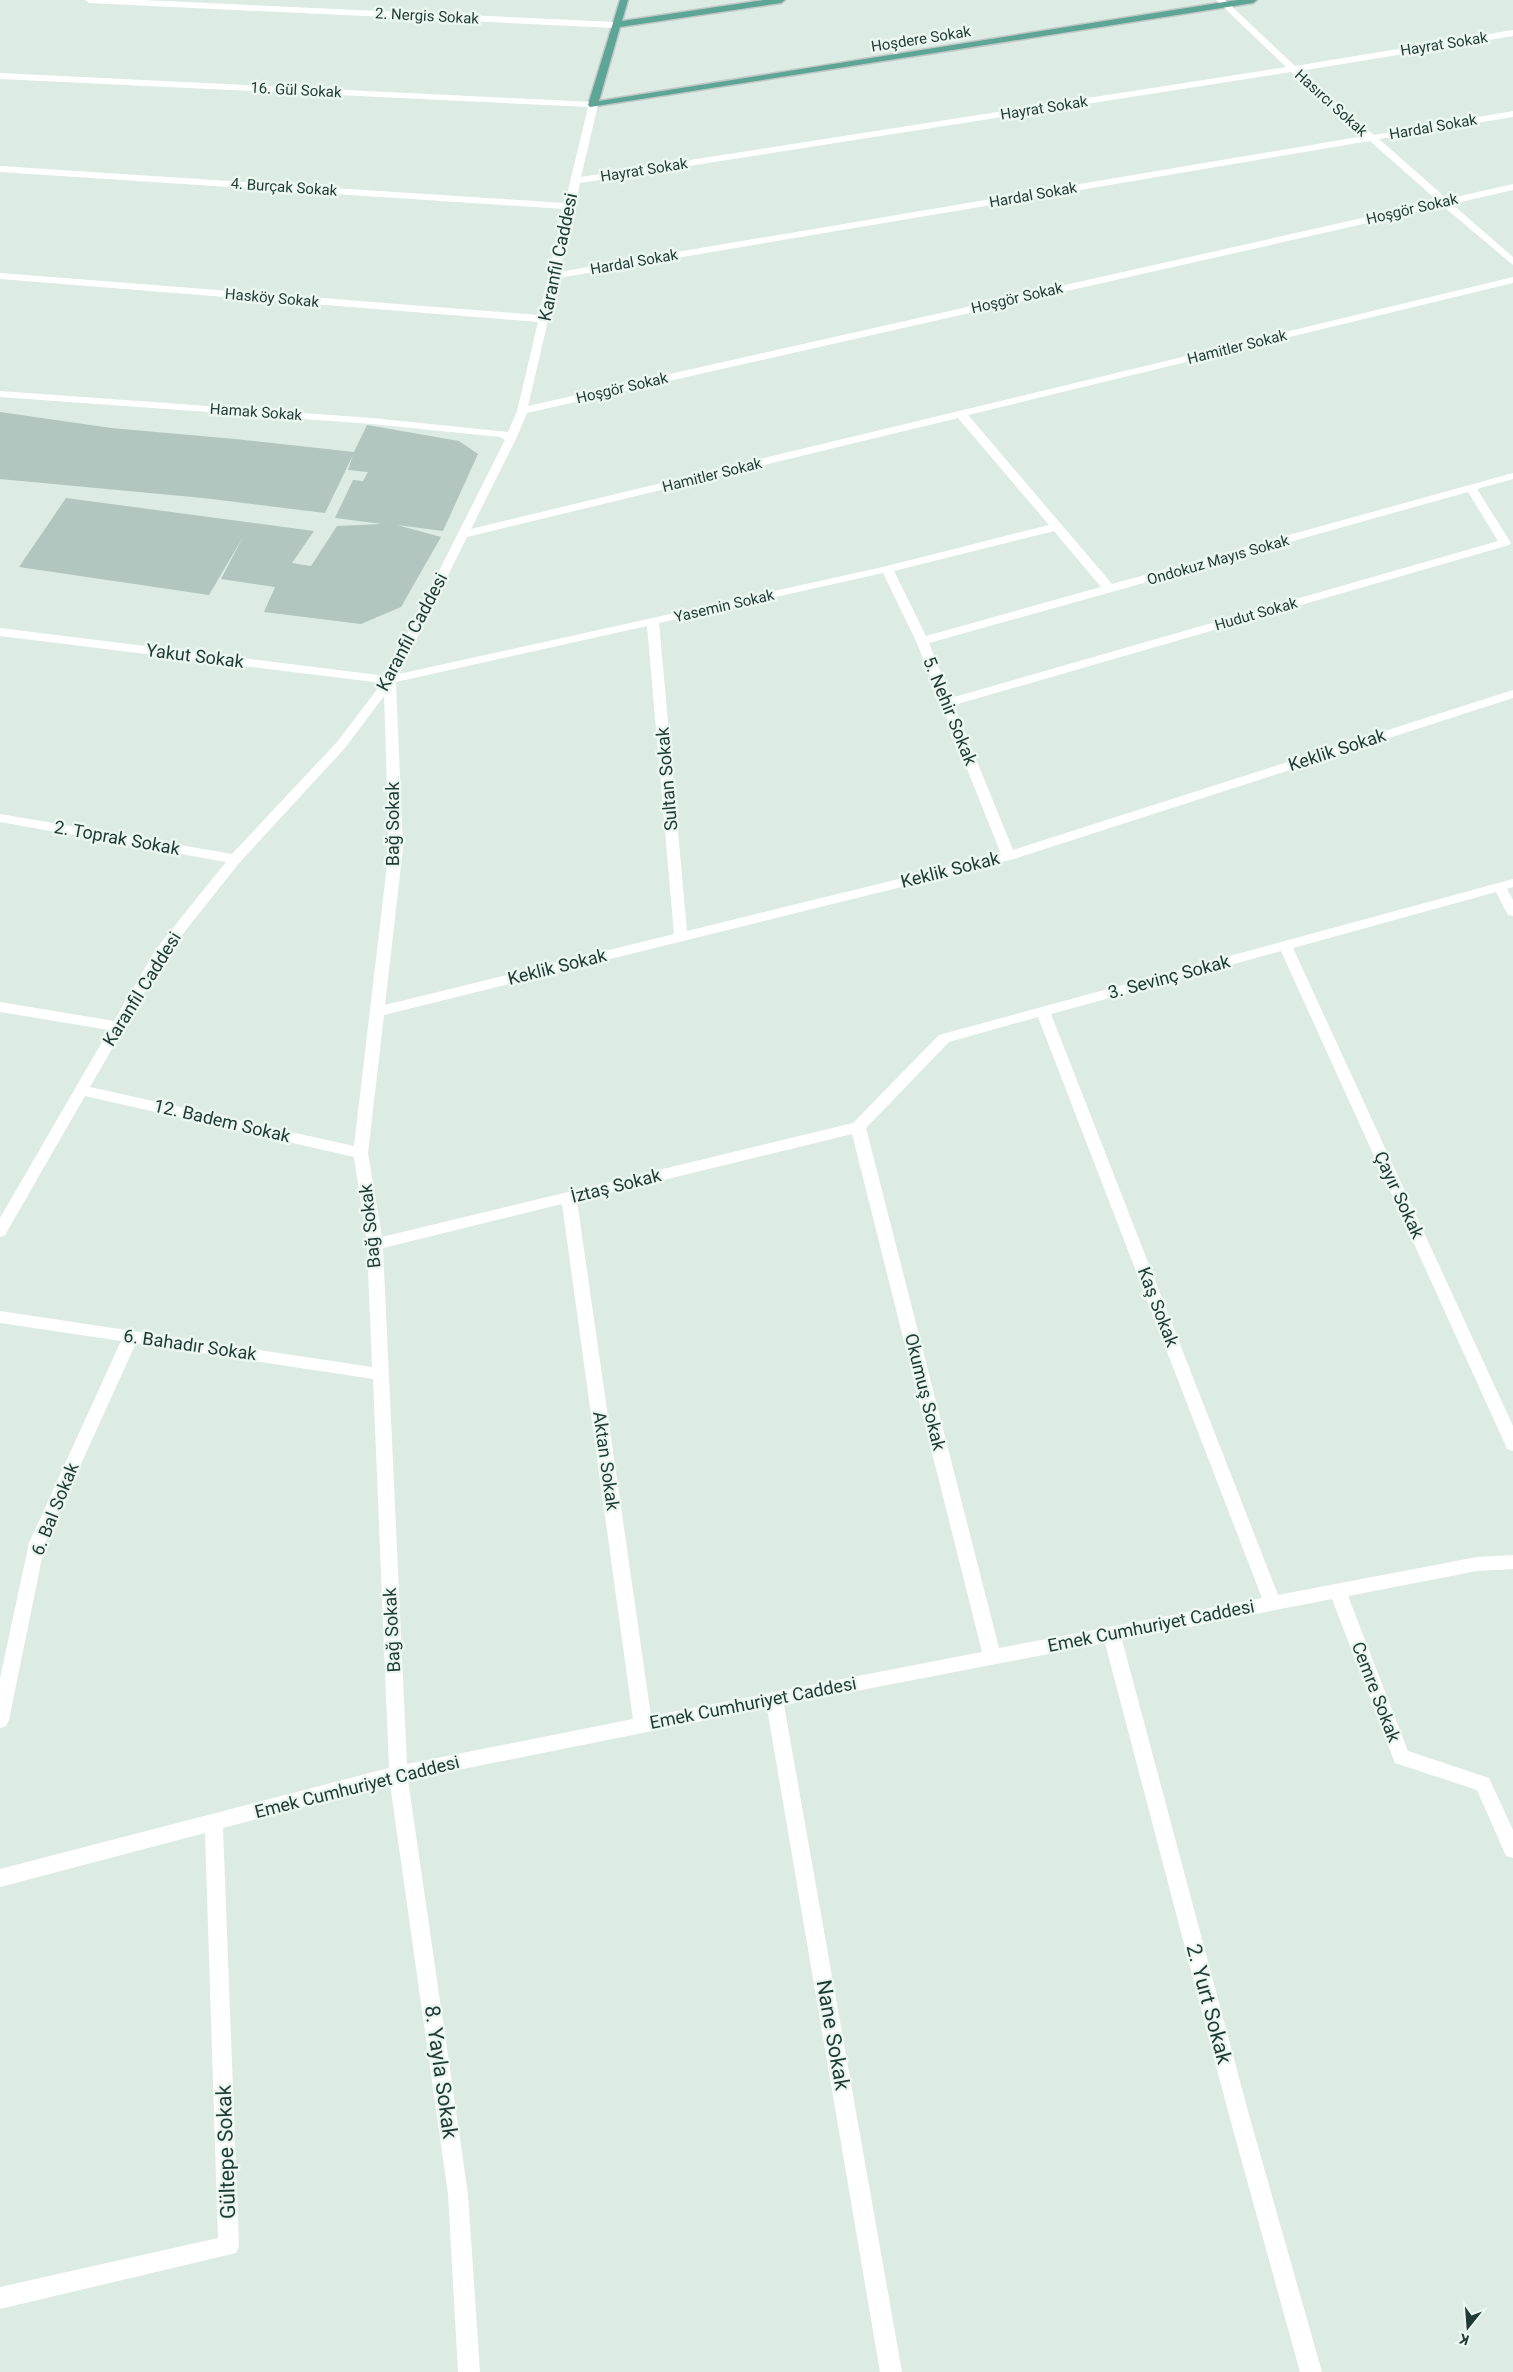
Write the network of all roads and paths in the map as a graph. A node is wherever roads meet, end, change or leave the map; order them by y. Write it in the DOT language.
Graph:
graph roads {
  1 [pos="89,0"];
  2 [pos="624,0"];
  3 [pos="781,0"];
  4 [pos="1253,0"];
  5 [pos="1222,2"];
  6 [pos="616,25"];
  7 [pos="1513,33"];
  8 [pos="1293,70"];
  9 [pos="0,76"];
  10 [pos="593,105"];
  11 [pos="1513,114"];
  12 [pos="1371,138"];
  13 [pos="0,169"];
  14 [pos="574,181"];
  15 [pos="1513,187"];
  16 [pos="1444,202"];
  17 [pos="569,206"];
  18 [pos="1513,262"];
  19 [pos="0,276"];
  20 [pos="554,276"];
  21 [pos="1513,280"];
  22 [pos="545,319"];
  23 [pos="0,394"];
  24 [pos="522,411"];
  25 [pos="961,414"];
  26 [pos="511,439"];
  27 [pos="1513,476"];
  28 [pos="1471,488"];
  29 [pos="1057,527"];
  30 [pos="462,535"];
  31 [pos="887,569"];
  32 [pos="1110,590"];
  33 [pos="653,622"];
  34 [pos="0,632"];
  35 [pos="922,640"];
  36 [pos="390,680"];
  37 [pos="1513,694"];
  38 [pos="946,703"];
  39 [pos="0,818"];
  40 [pos="1008,856"];
  41 [pos="235,859"];
  42 [pos="1506,885"];
  43 [pos="1513,912"];
  44 [pos="681,936"];
  45 [pos="1285,945"];
  46 [pos="0,1007"];
  47 [pos="1043,1011"];
  48 [pos="378,1012"];
  49 [pos="118,1027"];
  50 [pos="82,1090"];
  51 [pos="858,1128"];
  52 [pos="361,1153"];
  53 [pos="568,1197"];
  54 [pos="2,1223"];
  55 [pos="374,1244"];
  56 [pos="0,1317"];
  57 [pos="131,1337"];
  58 [pos="380,1374"];
  59 [pos="1513,1444"];
  60 [pos="1513,1562"];
  61 [pos="1338,1591"];
  62 [pos="1273,1603"];
  63 [pos="1112,1634"];
  64 [pos="992,1657"];
  65 [pos="774,1699"];
  66 [pos="0,1720"];
  67 [pos="643,1725"];
  68 [pos="398,1774"];
  69 [pos="214,1822"];
  70 [pos="1513,1850"];
  71 [pos="0,1878"];
  72 [pos="0,2298"];
  73 [pos="469,2372"];
  74 [pos="891,2372"];
  75 [pos="1311,2372"];
  1 -- 6 [label="street, 2. Nergis Sokak"];
  2 -- 6 [label="main road, Karanfil Caddesi"];
  3 -- 6 [label="main road"];
  4 -- 5 [label="main road, Hoşdere Sokak"];
  5 -- 8 [label="street, Hasırcı Sokak"];
  5 -- 10 [label="main road, Hoşdere Sokak"];
  6 -- 10 [label="main road, Karanfil Caddesi"];
  7 -- 8 [label="street, Hayrat Sokak"];
  8 -- 12 [label="street, Hasırcı Sokak"];
  8 -- 14 [label="street, Hayrat Sokak"];
  9 -- 10 [label="street, 16. Gül Sokak"];
  10 -- 14 [label="street, Karanfil Caddesi"];
  11 -- 12 [label="street, Hardal Sokak"];
  12 -- 16 [label="street, Hasırcı Sokak"];
  12 -- 20 [label="street, Hardal Sokak"];
  13 -- 17 [label="street, 4. Burçak Sokak"];
  14 -- 17 [label="street, Karanfil Caddesi"];
  15 -- 16 [label="street, Hoşgör Sokak"];
  16 -- 18 [label="street, Hasırcı Sokak"];
  16 -- 24 [label="street, Hoşgör Sokak"];
  17 -- 20 [label="street, Karanfil Caddesi"];
  19 -- 22 [label="street, Hasköy Sokak"];
  20 -- 22 [label="street, Karanfil Caddesi"];
  21 -- 25 [label="street, Hamitler Sokak"];
  22 -- 24 [label="street, Karanfil Caddesi"];
  23 -- 26 [label="street, Hamak Sokak"];
  24 -- 26 [label="street, Karanfil Caddesi"];
  25 -- 29 [label="street"];
  25 -- 30 [label="street, Hamitler Sokak"];
  26 -- 30 [label="street, Karanfil Caddesi"];
  27 -- 28 [label="street, Ondokuz Mayıs Sokak"];
  28 -- 32 [label="street, Ondokuz Mayıs Sokak"];
  28 -- 38 [label="street, Hudut Sokak"];
  29 -- 31 [label="street, Yasemin Sokak"];
  29 -- 32 [label="street"];
  30 -- 36 [label="street, Karanfil Caddesi"];
  31 -- 33 [label="street, Yasemin Sokak"];
  31 -- 35 [label="street, 5. Nehir Sokak"];
  32 -- 35 [label="street, Ondokuz Mayıs Sokak"];
  33 -- 36 [label="street, Yasemin Sokak"];
  33 -- 44 [label="street, Sultan Sokak"];
  34 -- 36 [label="street, Yakut Sokak"];
  35 -- 38 [label="street, 5. Nehir Sokak"];
  36 -- 41 [label="street, Karanfil Caddesi"];
  36 -- 48 [label="street, Bağ Sokak"];
  37 -- 40 [label="street, Keklik Sokak"];
  38 -- 40 [label="street, 5. Nehir Sokak"];
  39 -- 41 [label="street, 2. Toprak Sokak"];
  40 -- 44 [label="street, Keklik Sokak"];
  41 -- 49 [label="street, Karanfil Caddesi"];
  42 -- 43 [label="street"];
  42 -- 45 [label="street, 3. Sevinç Sokak"];
  44 -- 48 [label="street, Keklik Sokak"];
  45 -- 47 [label="street, 3. Sevinç Sokak"];
  45 -- 59 [label="street, Çayır Sokak"];
  46 -- 49 [label="street"];
  47 -- 51 [label="street, 3. Sevinç Sokak"];
  47 -- 62 [label="street, Kaş Sokak"];
  48 -- 52 [label="street, Bağ Sokak"];
  49 -- 50 [label="street, Karanfil Caddesi"];
  50 -- 52 [label="street, 12. Badem Sokak"];
  50 -- 54 [label="street, Karanfil Caddesi"];
  51 -- 53 [label="street, İztaş Sokak"];
  51 -- 64 [label="street, Okumuş Sokak"];
  52 -- 55 [label="street, Bağ Sokak"];
  53 -- 55 [label="street, İztaş Sokak"];
  53 -- 67 [label="street, Aktan Sokak"];
  55 -- 58 [label="street, Bağ Sokak"];
  56 -- 57 [label="street, 6. Bahadır Sokak"];
  57 -- 58 [label="street, 6. Bahadır Sokak"];
  57 -- 66 [label="street, 6. Bal Sokak"];
  58 -- 68 [label="street, Bağ Sokak"];
  60 -- 61 [label="street, Emek Cumhuriyet Caddesi"];
  61 -- 62 [label="street, Emek Cumhuriyet Caddesi"];
  61 -- 70 [label="street, Cemre Sokak"];
  62 -- 63 [label="street, Emek Cumhuriyet Caddesi"];
  63 -- 64 [label="street, Emek Cumhuriyet Caddesi"];
  63 -- 75 [label="street, 2. Yurt Sokak"];
  64 -- 65 [label="street, Emek Cumhuriyet Caddesi"];
  65 -- 67 [label="street, Emek Cumhuriyet Caddesi"];
  65 -- 74 [label="street, Nane Sokak"];
  67 -- 68 [label="street, Emek Cumhuriyet Caddesi"];
  68 -- 69 [label="street, Emek Cumhuriyet Caddesi"];
  68 -- 73 [label="street, 8. Yayla Sokak"];
  69 -- 71 [label="street, Emek Cumhuriyet Caddesi"];
  69 -- 72 [label="street, Gültepe Sokak"];
}
